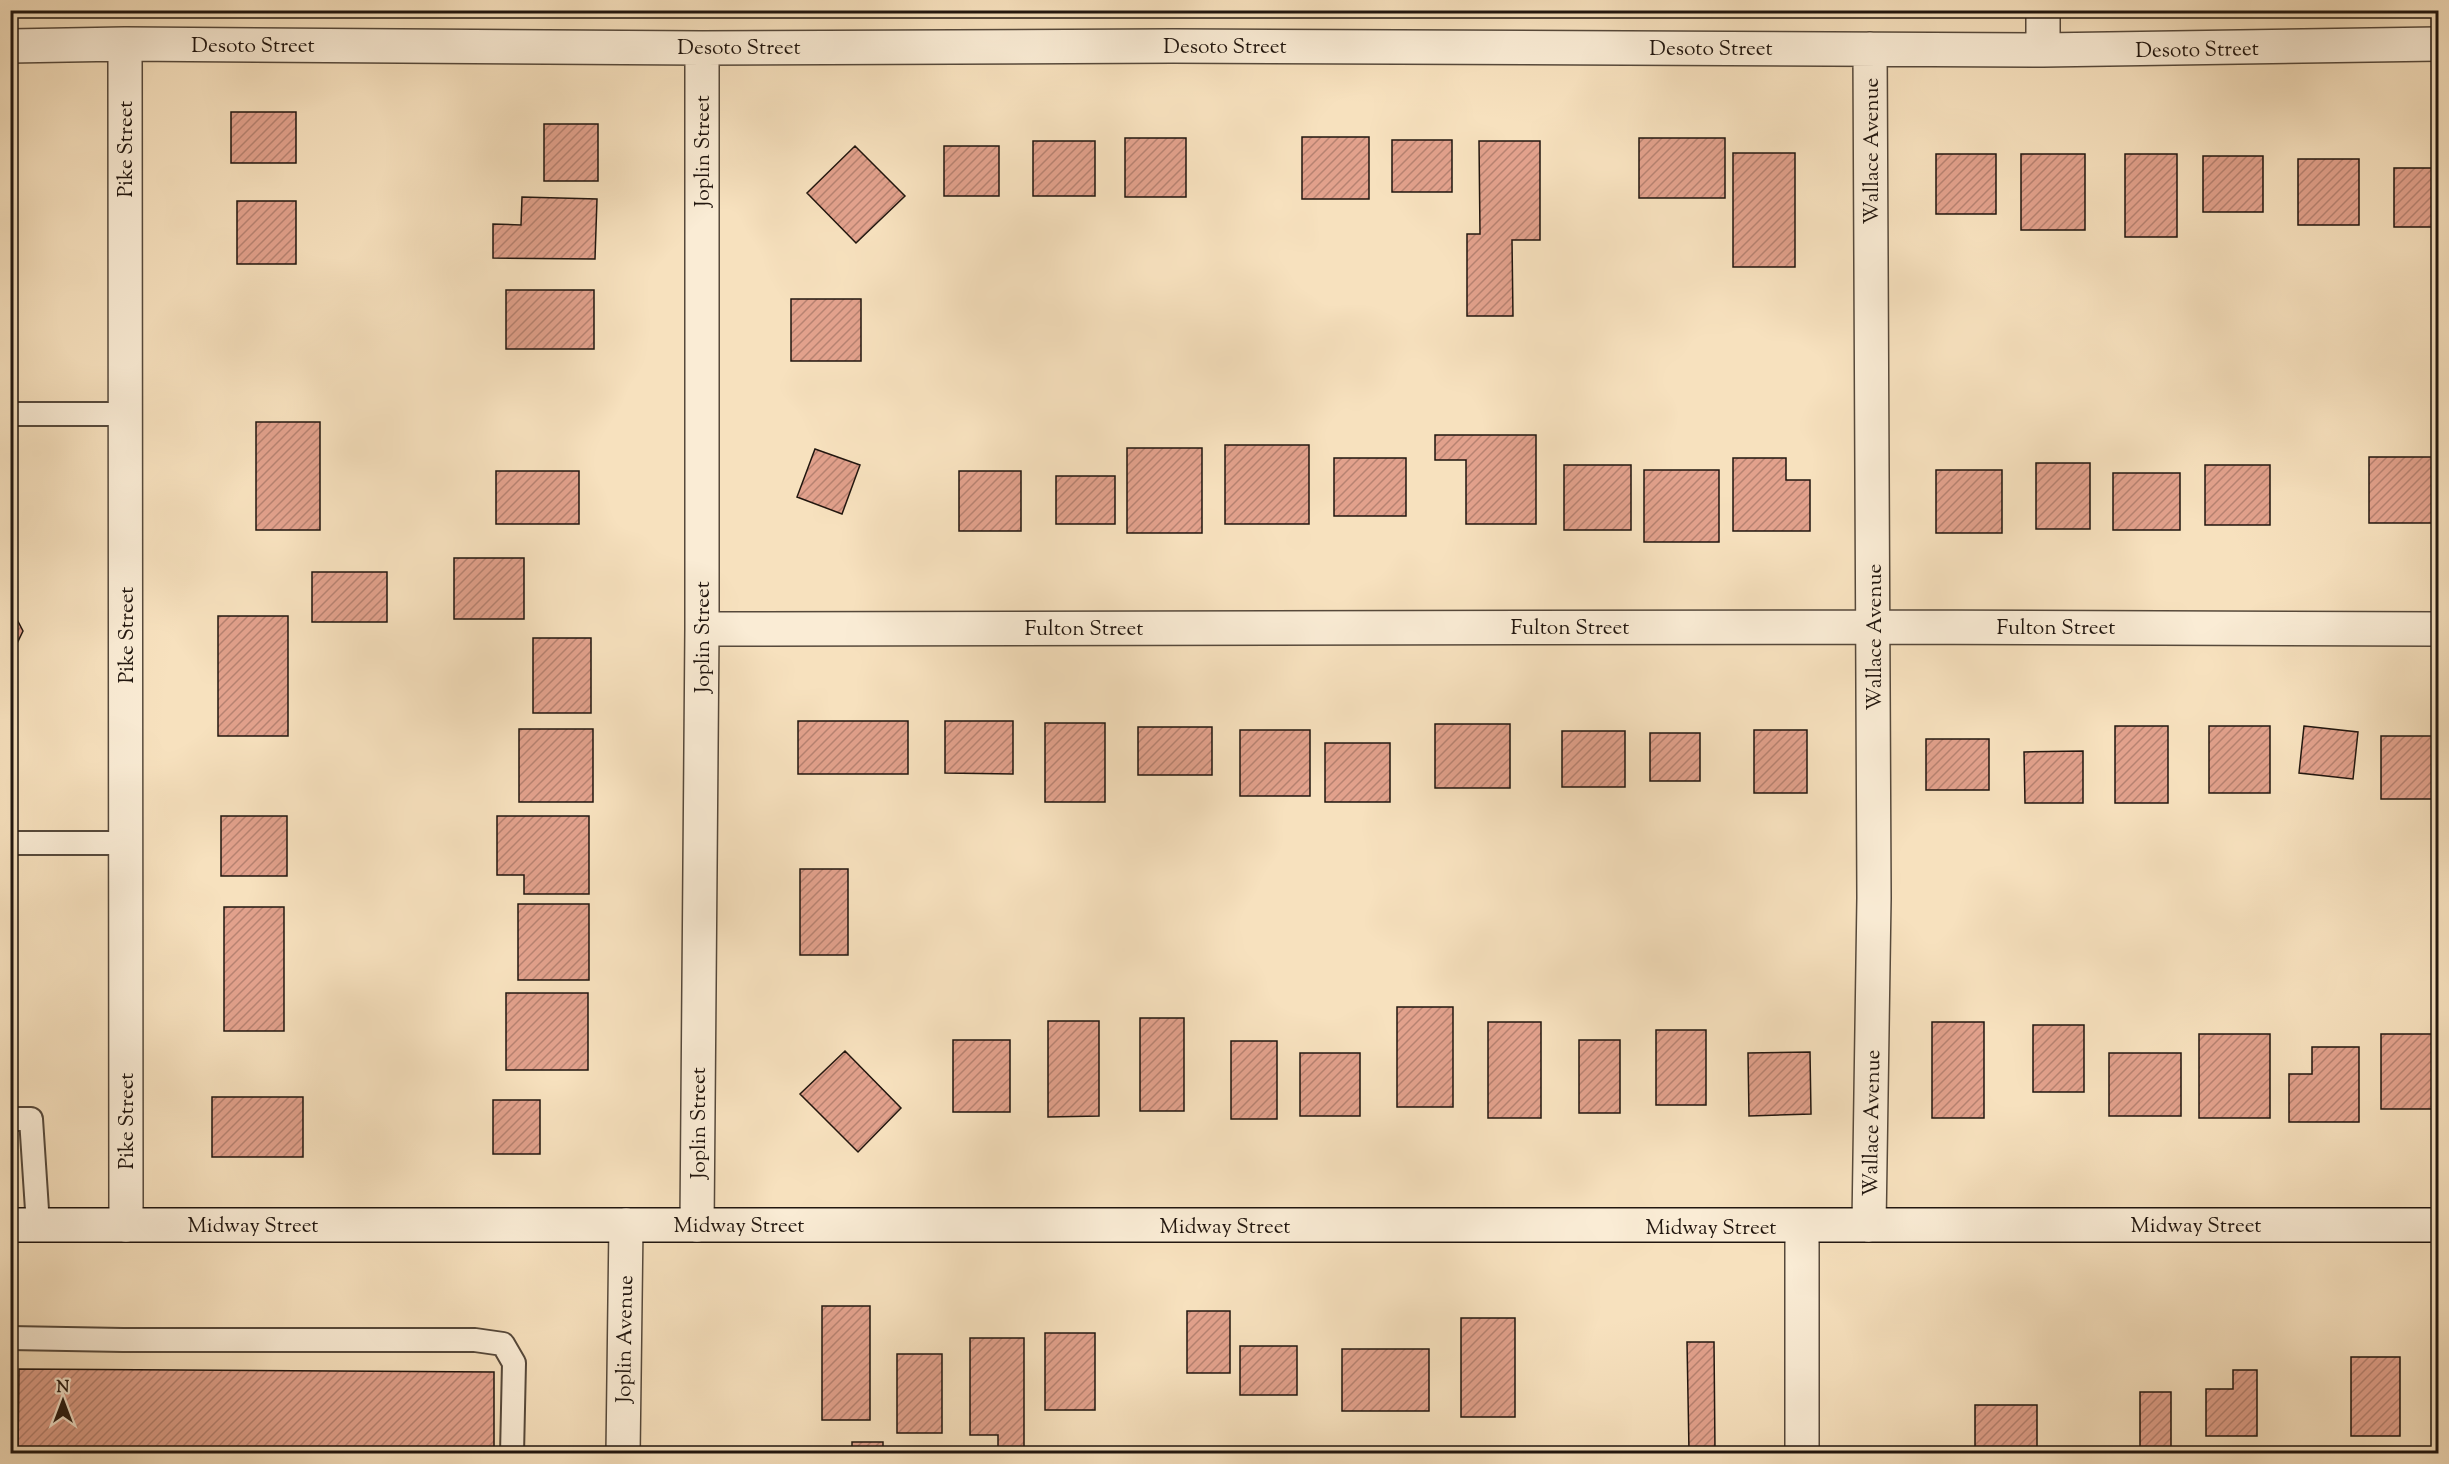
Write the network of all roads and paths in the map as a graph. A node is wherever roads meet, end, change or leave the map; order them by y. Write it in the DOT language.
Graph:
graph roads {
  1 [pos="2043,10"];
  2 [pos="125,44"];
  3 [pos="2439,44"];
  4 [pos="10,46"];
  5 [pos="702,48"];
  6 [pos="1870,49"];
  7 [pos="2043,50"];
  8 [pos="10,414"];
  9 [pos="126,414"];
  10 [pos="1874,627"];
  11 [pos="2439,628"];
  12 [pos="702,629"];
  13 [pos="10,843"];
  14 [pos="126,843"];
  15 [pos="10,1119"];
  16 [pos="626,1225"];
  17 [pos="24,1226"];
  18 [pos="126,1226"];
  19 [pos="697,1226"];
  20 [pos="1869,1226"];
  21 [pos="2439,1226"];
  22 [pos="1802,1227"];
  23 [pos="10,1338"];
  24 [pos="512,1454"];
  25 [pos="623,1454"];
  26 [pos="1802,1454"];
  1 -- 7 [label="street"];
  2 -- 4 [label="street, Desoto Street"];
  2 -- 5 [label="street, Desoto Street"];
  2 -- 9 [label="street, Pike Street"];
  3 -- 7 [label="street, Desoto Street"];
  5 -- 6 [label="street, Desoto Street"];
  5 -- 12 [label="street, Joplin Street"];
  6 -- 7 [label="street, Desoto Street"];
  6 -- 10 [label="street, Wallace Avenue"];
  8 -- 9 [label="lane"];
  9 -- 14 [label="street, Pike Street"];
  10 -- 11 [label="street, Fulton Street"];
  10 -- 12 [label="street, Fulton Street"];
  10 -- 20 [label="street, Wallace Avenue"];
  12 -- 19 [label="street, Joplin Street"];
  13 -- 14 [label="lane"];
  14 -- 18 [label="street, Pike Street"];
  15 -- 17 [label="lane"];
  16 -- 18 [label="street, Midway Street"];
  16 -- 19 [label="street, Midway Street"];
  16 -- 25 [label="street, Joplin Avenue"];
  17 -- 18 [label="street, Midway Street"];
  19 -- 22 [label="street, Midway Street"];
  20 -- 21 [label="street, Midway Street"];
  20 -- 22 [label="street, Midway Street"];
  22 -- 26 [label="street"];
  23 -- 24 [label="lane"];
}
